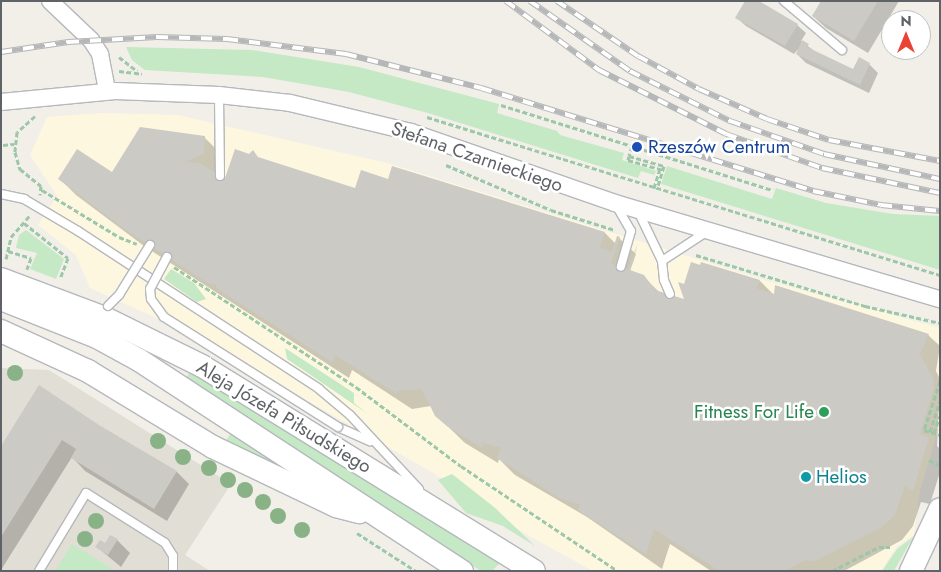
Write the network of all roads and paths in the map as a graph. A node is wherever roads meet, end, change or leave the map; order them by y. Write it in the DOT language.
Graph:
graph roads {
  1 [pos="50,1"];
  2 [pos="784,1"];
  3 [pos="842,50"];
  4 [pos="117,55"];
  5 [pos="138,71"];
  6 [pos="107,91"];
  7 [pos="219,95"];
  8 [pos="1,102"];
  9 [pos="501,105"];
  10 [pos="38,112"];
  11 [pos="14,144"];
  12 [pos="3,145"];
  13 [pos="632,146"];
  14 [pos="444,164"];
  15 [pos="220,176"];
  16 [pos="655,189"];
  17 [pos="42,190"];
  18 [pos="773,190"];
  19 [pos="1,194"];
  20 [pos="40,196"];
  21 [pos="615,203"];
  22 [pos="638,210"];
  23 [pos="28,216"];
  24 [pos="24,223"];
  25 [pos="707,231"];
  26 [pos="622,232"];
  27 [pos="150,245"];
  28 [pos="140,246"];
  29 [pos="8,250"];
  30 [pos="688,252"];
  31 [pos="166,259"];
  32 [pos="662,262"];
  33 [pos="620,267"];
  34 [pos="59,282"];
  35 [pos="12,284"];
  36 [pos="670,294"];
  37 [pos="940,299"];
  38 [pos="102,310"];
  39 [pos="940,323"];
  40 [pos="1,331"];
  41 [pos="940,381"];
  42 [pos="940,401"];
  43 [pos="940,416"];
  44 [pos="932,432"];
  45 [pos="940,435"];
  46 [pos="374,443"];
  47 [pos="929,460"];
  48 [pos="939,465"];
  49 [pos="940,509"];
  50 [pos="445,516"];
  51 [pos="382,519"];
  52 [pos="890,547"];
  53 [pos="518,568"];
  54 [pos="39,571"];
  55 [pos="172,571"];
  56 [pos="462,571"];
  57 [pos="618,571"];
  58 [pos="832,571"];
  59 [pos="911,571"];
  1 -- 6 [label="street"];
  2 -- 3 [label="lane"];
  4 -- 5 [label="path"];
  6 -- 7 [label="street, Stefana Czarnieckiego"];
  6 -- 8 [label="street, Stefana Czarnieckiego"];
  7 -- 15 [label="lane"];
  7 -- 21 [label="street, Stefana Czarnieckiego"];
  9 -- 13 [label="path"];
  10 -- 11 [label="path"];
  11 -- 12 [label="path"];
  11 -- 17 [label="path"];
  13 -- 16 [label="path"];
  13 -- 18 [label="path"];
  14 -- 26 [label="path"];
  17 -- 20 [label="path"];
  17 -- 28 [label="path"];
  19 -- 46 [label="lane"];
  21 -- 22 [label="street, Stefana Czarnieckiego"];
  21 -- 33 [label="lane"];
  22 -- 25 [label="street, Stefana Czarnieckiego"];
  22 -- 32 [label="lane"];
  23 -- 24 [label="path"];
  24 -- 29 [label="path"];
  24 -- 34 [label="path"];
  25 -- 32 [label="lane"];
  25 -- 37 [label="street, Stefana Czarnieckiego"];
  27 -- 38 [label="lane, bridge"];
  29 -- 35 [label="path"];
  29 -- 35 [label="path"];
  30 -- 39 [label="path"];
  31 -- 46 [label="lane, bridge"];
  31 -- 57 [label="path"];
  32 -- 36 [label="lane"];
  35 -- 38 [label="main road, Aleja Józefa Piłsudskiego"];
  35 -- 51 [label="main road, Aleja Józefa Piłsudskiego"];
  38 -- 50 [label="main road, Aleja Józefa Piłsudskiego"];
  40 -- 51 [label="main road"];
  41 -- 44 [label="path"];
  42 -- 44 [label="path"];
  43 -- 44 [label="path"];
  44 -- 45 [label="path"];
  46 -- 50 [label="lane"];
  47 -- 48 [label="path"];
  49 -- 59 [label="main road"];
  50 -- 53 [label="main road, Aleja Józefa Piłsudskiego"];
  51 -- 56 [label="main road, Aleja Józefa Piłsudskiego"];
  52 -- 58 [label="path"];
  54 -- 55 [label="lane"];
}
